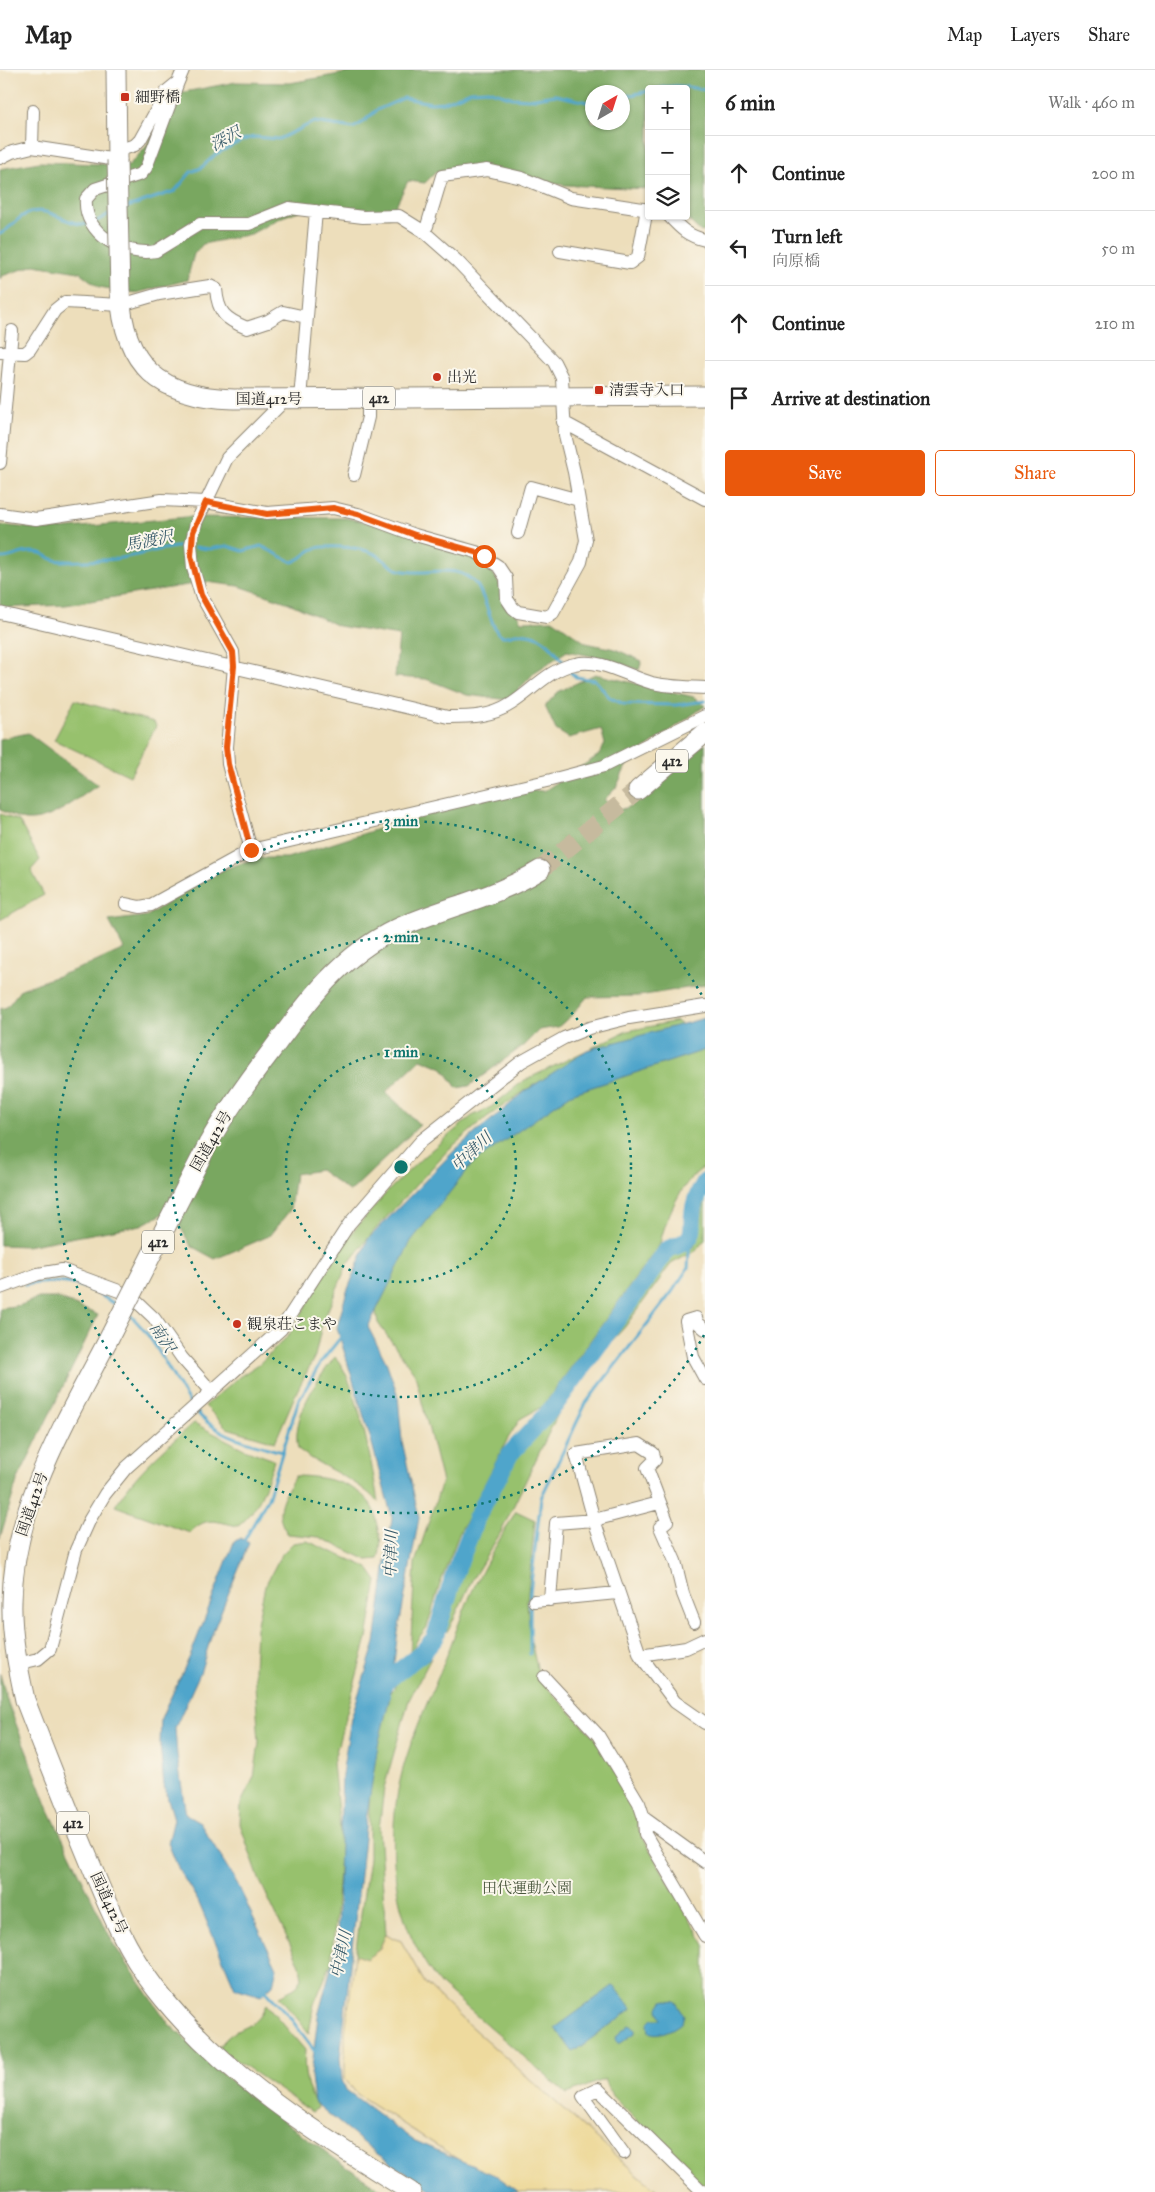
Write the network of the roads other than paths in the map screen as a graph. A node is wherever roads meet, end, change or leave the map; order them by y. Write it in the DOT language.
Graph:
graph roads {
  1 [pos="116,70"];
  2 [pos="183,70"];
  3 [pos="178,82"];
  4 [pos="33,110"];
  5 [pos="32,147"];
  6 [pos="117,155"];
  7 [pos="0,158"];
  8 [pos="645,210"];
  9 [pos="316,211"];
  10 [pos="646,220"];
  11 [pos="673,220"];
  12 [pos="423,231"];
  13 [pos="705,240"];
  14 [pos="560,251"];
  15 [pos="120,298"];
  16 [pos="306,317"];
  17 [pos="12,331"];
  18 [pos="5,353"];
  19 [pos="705,396"];
  20 [pos="564,397"];
  21 [pos="280,399"];
  22 [pos="300,399"];
  23 [pos="368,399"];
  24 [pos="563,422"];
  25 [pos="0,462"];
  26 [pos="354,475"];
  27 [pos="705,499"];
  28 [pos="579,500"];
  29 [pos="206,502"];
  30 [pos="0,514"];
  31 [pos="518,533"];
  32 [pos="0,612"];
  33 [pos="234,666"];
  34 [pos="705,688"];
  35 [pos="705,716"];
  36 [pos="705,732"];
  37 [pos="638,790"];
  38 [pos="251,850"];
  39 [pos="540,870"];
  40 [pos="126,904"];
  41 [pos="705,1006"];
  42 [pos="0,1288"];
  43 [pos="705,1329"];
  44 [pos="705,1379"];
  45 [pos="209,1395"];
  46 [pos="659,1503"];
  47 [pos="594,1520"];
  48 [pos="616,1593"];
  49 [pos="550,1600"];
  50 [pos="534,1601"];
  51 [pos="694,1622"];
  52 [pos="705,1639"];
  53 [pos="640,1655"];
  54 [pos="17,1664"];
  55 [pos="544,1677"];
  56 [pos="705,1723"];
  57 [pos="644,1818"];
  58 [pos="705,1862"];
  59 [pos="705,1936"];
  60 [pos="624,2154"];
  61 [pos="411,2192"];
  62 [pos="702,2192"];
  1 -- 6 [label="highway, 国道412号 / 412"];
  2 -- 3 [label="street"];
  3 -- 6 [label="street"];
  3 -- 9 [label="street"];
  4 -- 5 [label="street"];
  5 -- 6 [label="street"];
  5 -- 7 [label="street"];
  6 -- 15 [label="highway, 国道412号 / 412, bridge"];
  8 -- 12 [label="street"];
  9 -- 12 [label="street"];
  9 -- 16 [label="street"];
  10 -- 14 [label="street"];
  11 -- 13 [label="street"];
  12 -- 20 [label="street"];
  15 -- 16 [label="street"];
  15 -- 18 [label="street"];
  15 -- 21 [label="highway, 国道412号 / 412"];
  16 -- 22 [label="street"];
  17 -- 18 [label="street"];
  18 -- 25 [label="street"];
  19 -- 20 [label="highway, 国道412号 / 412"];
  20 -- 23 [label="highway, 国道412号 / 412"];
  20 -- 24 [label="street"];
  21 -- 22 [label="highway, 国道412号 / 412"];
  21 -- 29 [label="street"];
  22 -- 23 [label="highway, 国道412号 / 412"];
  23 -- 26 [label="street"];
  24 -- 27 [label="street"];
  24 -- 28 [label="street"];
  28 -- 29 [label="street"];
  28 -- 31 [label="street"];
  29 -- 30 [label="street"];
  29 -- 33 [label="street"];
  32 -- 33 [label="street"];
  33 -- 34 [label="street"];
  33 -- 38 [label="street"];
  35 -- 38 [label="street"];
  36 -- 37 [label="highway, 412"];
  38 -- 40 [label="street"];
  39 -- 54 [label="highway, 国道412号 / 412, bridge"];
  41 -- 45 [label="street"];
  42 -- 45 [label="street"];
  43 -- 44 [label="street"];
  45 -- 54 [label="street"];
  46 -- 47 [label="street"];
  46 -- 47 [label="street"];
  46 -- 51 [label="street"];
  47 -- 48 [label="street"];
  47 -- 49 [label="street"];
  48 -- 49 [label="street"];
  48 -- 53 [label="street"];
  49 -- 50 [label="street"];
  52 -- 53 [label="street"];
  53 -- 56 [label="street"];
  54 -- 61 [label="highway, 国道412号 / 412"];
  55 -- 57 [label="street"];
  57 -- 58 [label="street"];
  57 -- 59 [label="street"];
  60 -- 62 [label="street"];
}
